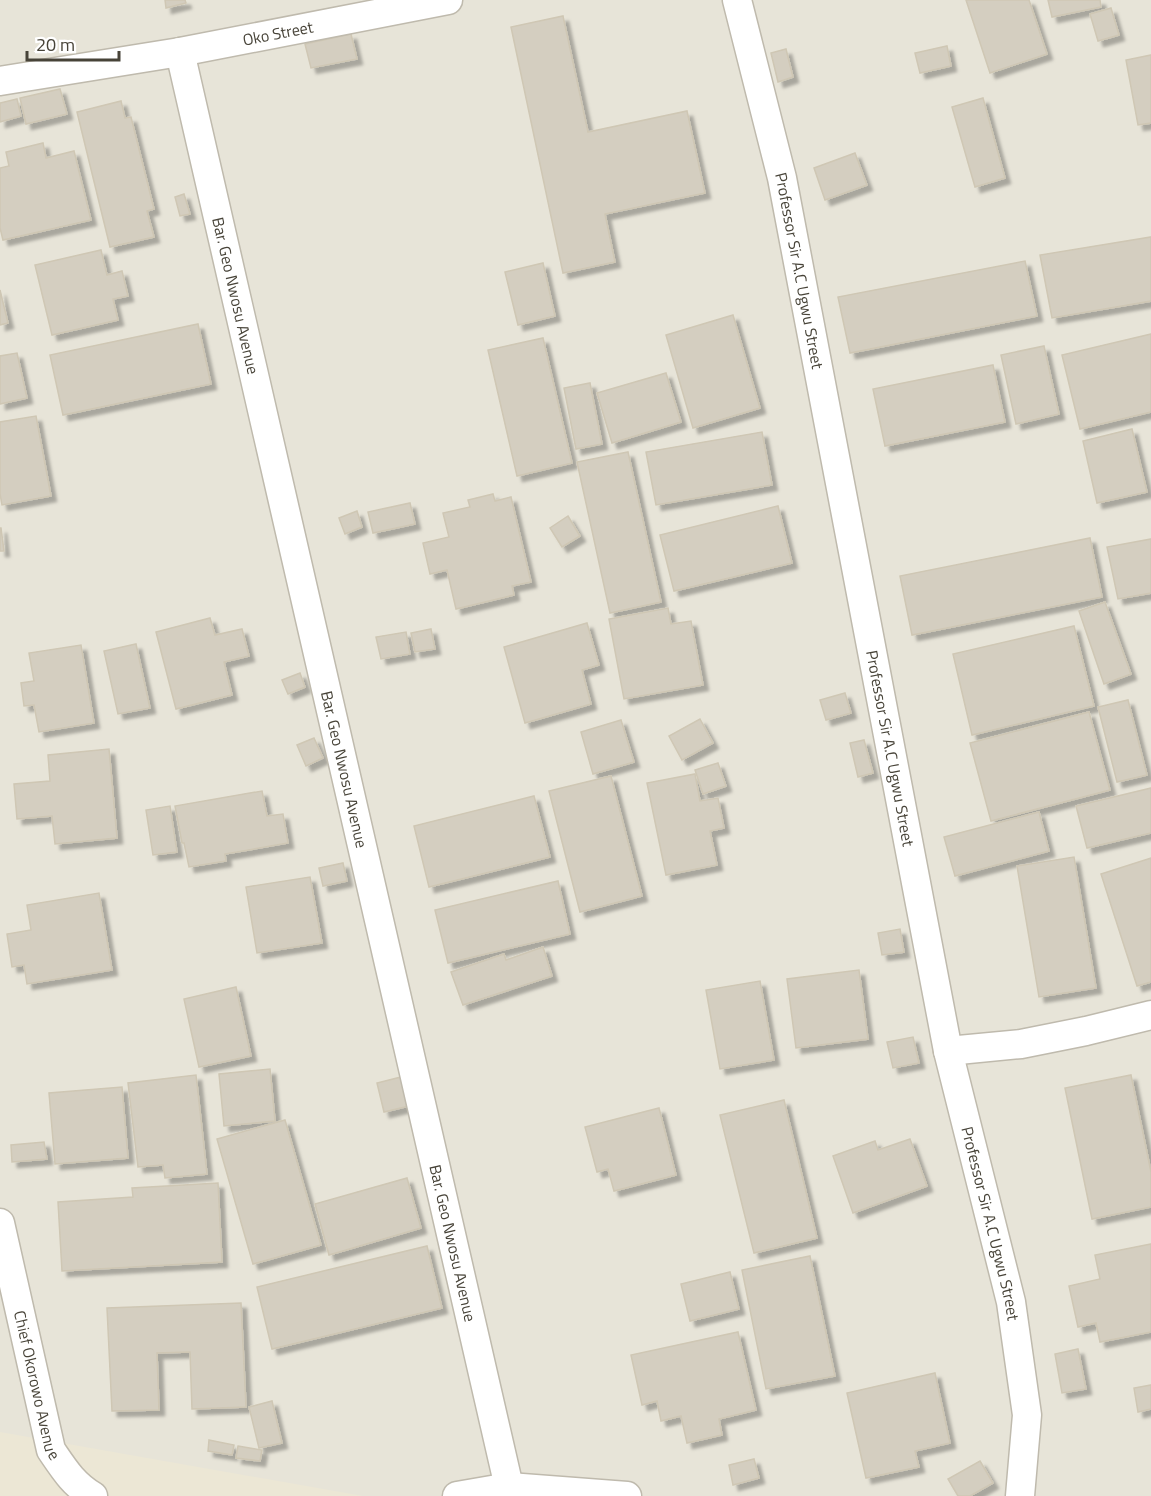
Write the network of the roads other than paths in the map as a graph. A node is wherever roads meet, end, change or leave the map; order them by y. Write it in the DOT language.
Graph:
graph roads {
  1 [pos="448,0"];
  2 [pos="737,0"];
  3 [pos="180,52"];
  4 [pos="0,81"];
  5 [pos="1151,1016"];
  6 [pos="948,1051"];
  7 [pos="0,1223"];
  8 [pos="5,1265"];
  9 [pos="509,1487"];
  10 [pos="93,1496"];
  11 [pos="457,1496"];
  12 [pos="627,1496"];
  13 [pos="1020,1496"];
  1 -- 3 [label="street, Oko Street"];
  2 -- 6 [label="street, Professor Sir A.C Ugwu Street"];
  3 -- 4 [label="street, Oko Street"];
  3 -- 9 [label="street, Bar. Geo Nwosu Avenue"];
  5 -- 6 [label="street"];
  6 -- 13 [label="street, Professor Sir A.C Ugwu Street"];
  7 -- 8 [label="street, Chief Okorowo Avenue"];
  8 -- 10 [label="street, Chief Okorowo Avenue"];
  9 -- 11 [label="street"];
  9 -- 12 [label="street"];
}
